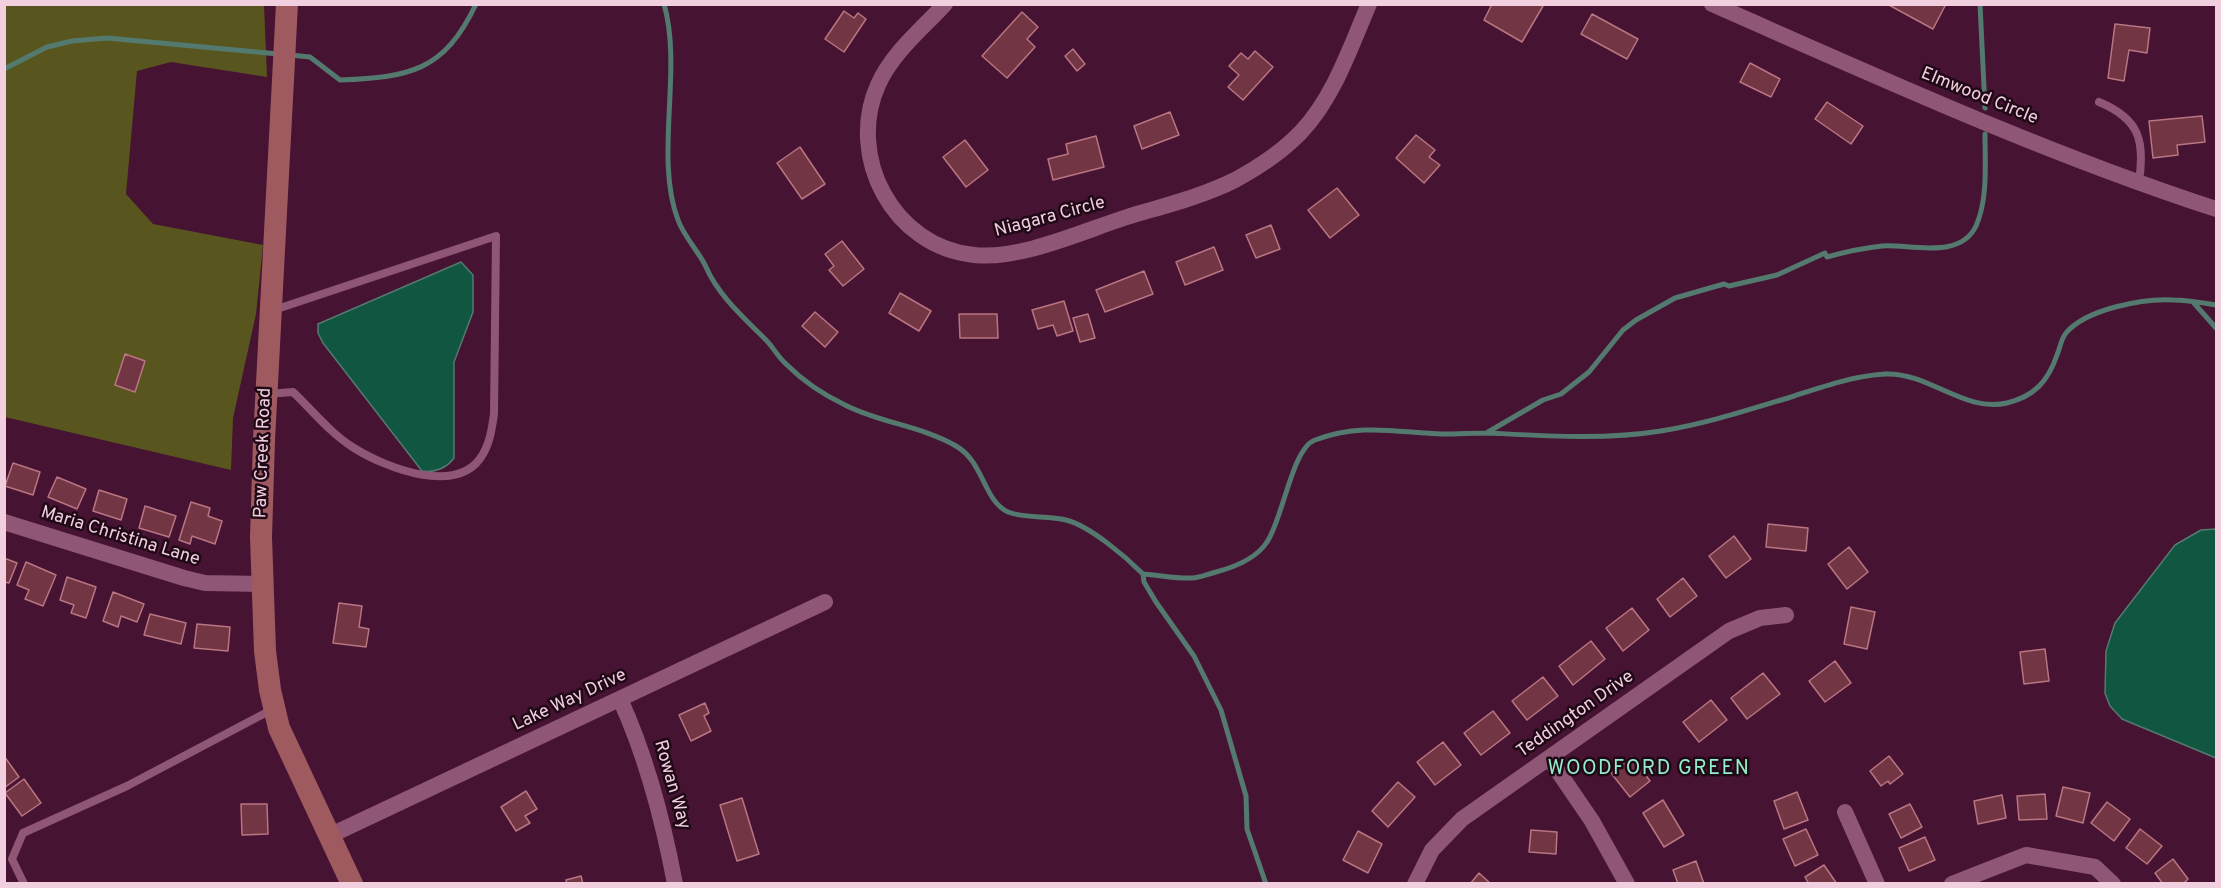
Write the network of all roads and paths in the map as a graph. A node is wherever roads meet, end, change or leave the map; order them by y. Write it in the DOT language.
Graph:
graph roads {
  1 [pos="945,4"];
  2 [pos="1370,4"];
  3 [pos="1712,4"];
  4 [pos="1733,9"];
  5 [pos="287,13"];
  6 [pos="2099,102"];
  7 [pos="2139,182"];
  8 [pos="2217,209"];
  9 [pos="270,312"];
  10 [pos="266,394"];
  11 [pos="4,522"];
  12 [pos="262,584"];
  13 [pos="825,602"];
  14 [pos="1786,615"];
  15 [pos="620,699"];
  16 [pos="274,709"];
  17 [pos="1549,758"];
  18 [pos="1845,812"];
  19 [pos="331,835"];
  20 [pos="24,884"];
  21 [pos="352,884"];
  22 [pos="675,884"];
  23 [pos="1415,884"];
  24 [pos="1627,884"];
  25 [pos="1877,884"];
  26 [pos="1952,884"];
  27 [pos="2113,884"];
  1 -- 2 [label="street, Niagara Circle"];
  3 -- 4 [label="street, Elmwood Circle"];
  4 -- 7 [label="street, Elmwood Circle"];
  5 -- 9 [label="street, Paw Creek Road"];
  6 -- 7 [label="lane"];
  7 -- 8 [label="street, Elmwood Circle"];
  9 -- 10 [label="street, Paw Creek Road"];
  9 -- 10 [label="lane"];
  10 -- 12 [label="street, Paw Creek Road"];
  11 -- 12 [label="street, Maria Christina Lane"];
  12 -- 16 [label="street, Paw Creek Road"];
  13 -- 15 [label="street, Lake Way Drive"];
  14 -- 17 [label="street, Teddington Drive"];
  15 -- 19 [label="street, Lake Way Drive"];
  15 -- 22 [label="street, Rowan Way"];
  16 -- 19 [label="street, Paw Creek Road"];
  16 -- 20 [label="lane"];
  17 -- 23 [label="street, Teddington Drive"];
  17 -- 24 [label="street"];
  18 -- 25 [label="street"];
  19 -- 21 [label="street, Paw Creek Road"];
  26 -- 27 [label="street"];
}
